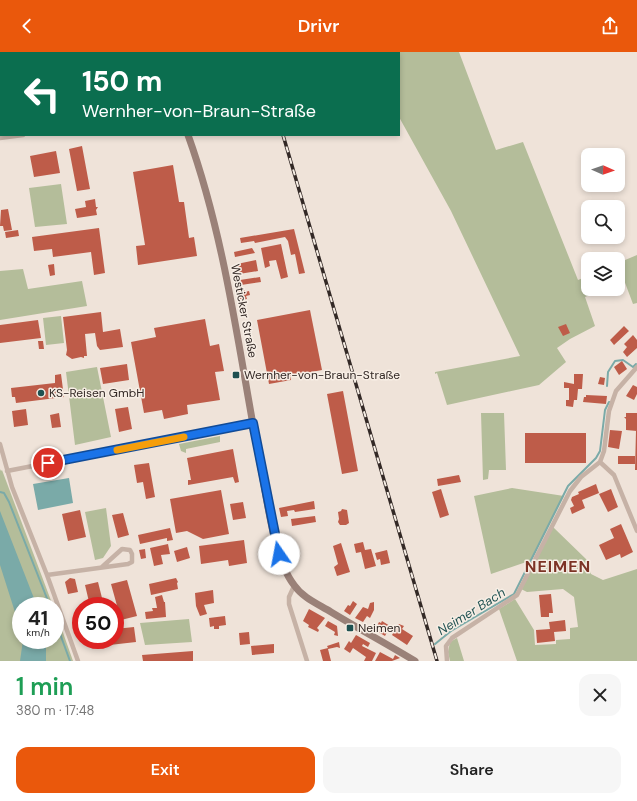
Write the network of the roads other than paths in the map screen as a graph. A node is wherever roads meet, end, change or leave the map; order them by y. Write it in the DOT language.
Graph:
graph roads {
  1 [pos="15,136"];
  2 [pos="188,136"];
  3 [pos="0,138"];
  4 [pos="637,368"];
  5 [pos="253,423"];
  6 [pos="0,444"];
  7 [pos="600,462"];
  8 [pos="7,471"];
  9 [pos="637,531"];
  10 [pos="102,567"];
  11 [pos="47,575"];
  12 [pos="294,586"];
  13 [pos="78,661"];
  14 [pos="307,661"];
  15 [pos="415,661"];
  16 [pos="447,661"];
  1 -- 3 [label="street"];
  2 -- 5 [label="main road, Westicker Straße"];
  4 -- 7 [label="street"];
  5 -- 8 [label="street"];
  5 -- 12 [label="main road, Westicker Straße"];
  6 -- 8 [label="street"];
  7 -- 9 [label="street"];
  7 -- 16 [label="street"];
  8 -- 11 [label="street"];
  10 -- 10 [label="street"];
  10 -- 11 [label="street"];
  11 -- 13 [label="street"];
  12 -- 14 [label="street"];
  12 -- 15 [label="main road, Westicker Straße"];
}
